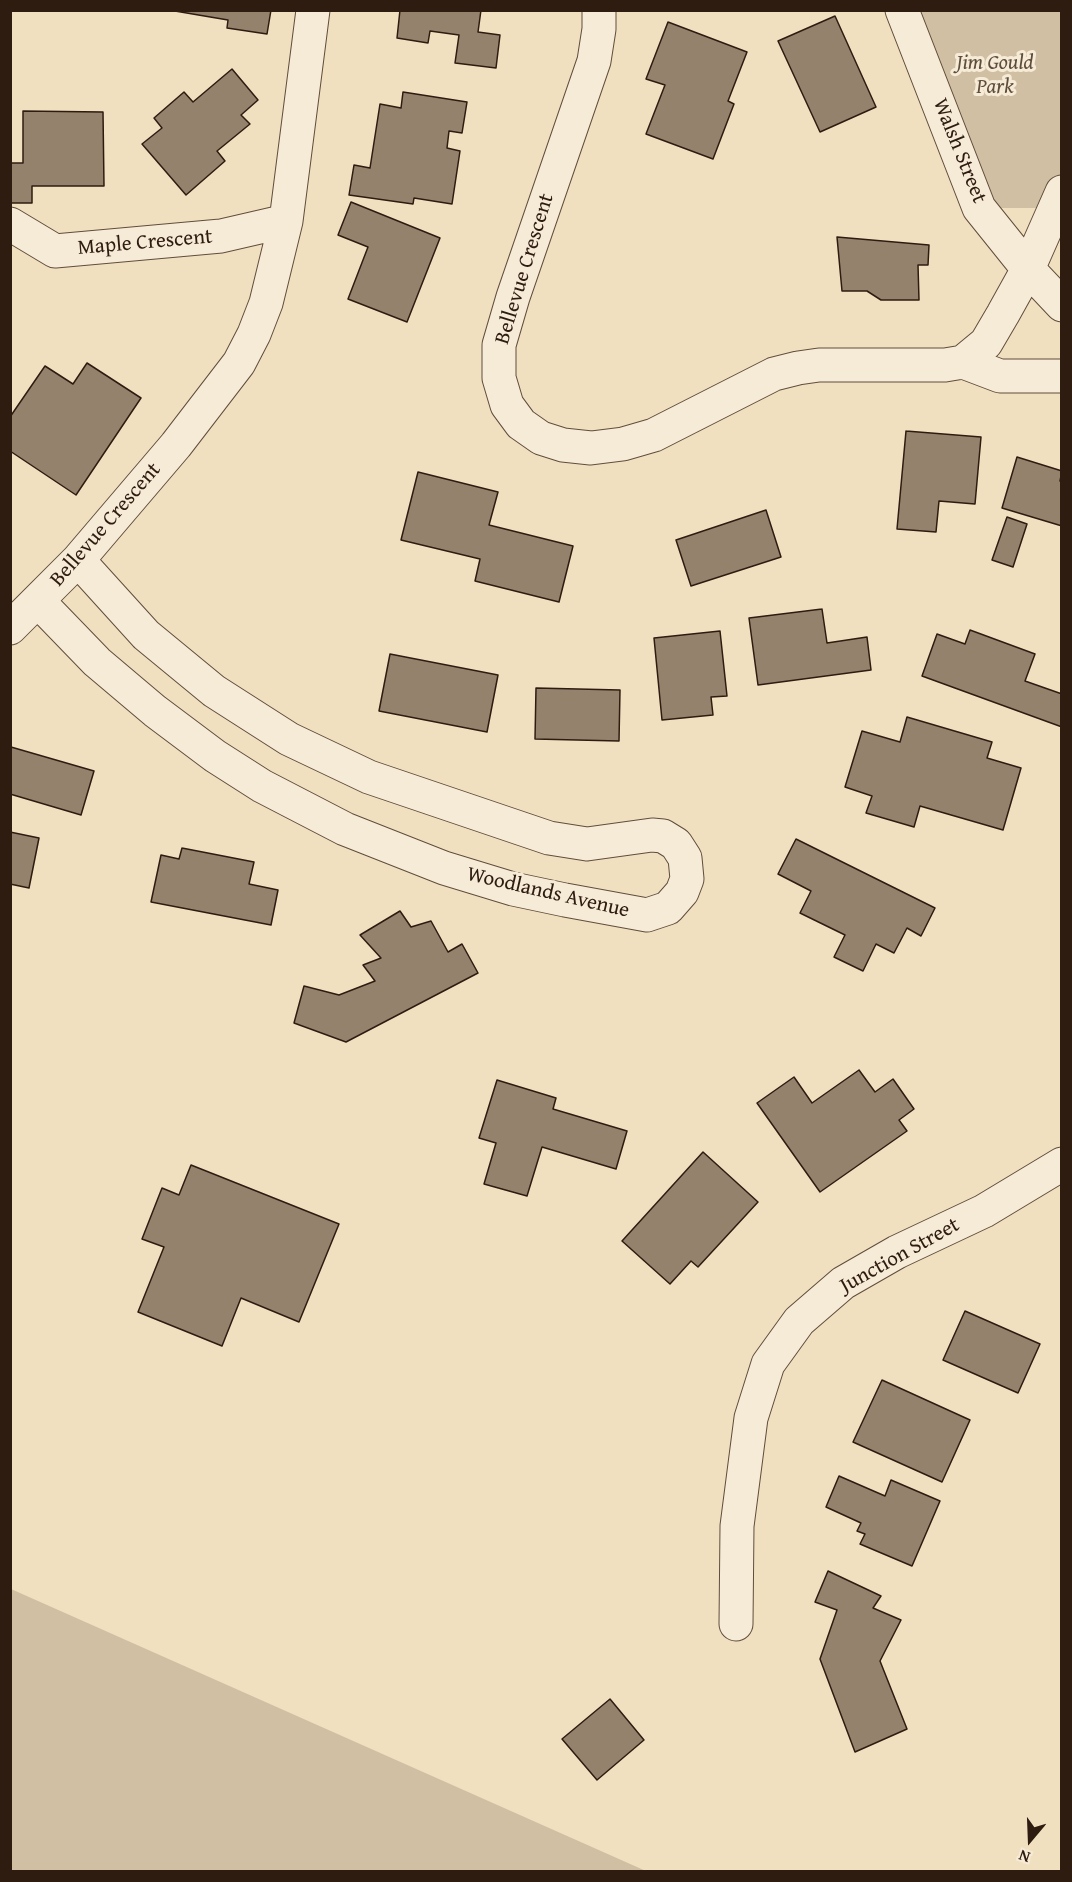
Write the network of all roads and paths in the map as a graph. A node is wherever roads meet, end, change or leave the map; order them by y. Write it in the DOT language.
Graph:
graph roads {
  1 [pos="313,10"];
  2 [pos="599,10"];
  3 [pos="902,10"];
  4 [pos="1062,192"];
  5 [pos="286,221"];
  6 [pos="10,224"];
  7 [pos="1028,269"];
  8 [pos="1062,305"];
  9 [pos="963,362"];
  10 [pos="1062,375"];
  11 [pos="78,560"];
  12 [pos="38,602"];
  13 [pos="10,628"];
  14 [pos="1062,1164"];
  15 [pos="736,1623"];
  1 -- 5 [label="street, Bellevue Crescent"];
  2 -- 9 [label="street, Bellevue Crescent"];
  3 -- 7 [label="street, Walsh Street"];
  4 -- 7 [label="street"];
  5 -- 6 [label="street, Maple Crescent"];
  5 -- 11 [label="street, Bellevue Crescent"];
  7 -- 8 [label="street, Walsh Street"];
  7 -- 9 [label="street"];
  9 -- 10 [label="street, Bellevue Crescent"];
  11 -- 12 [label="street, Bellevue Crescent"];
  11 -- 12 [label="street, Woodlands Avenue"];
  12 -- 13 [label="street, Bellevue Crescent"];
  14 -- 15 [label="street, Junction Street"];
}
